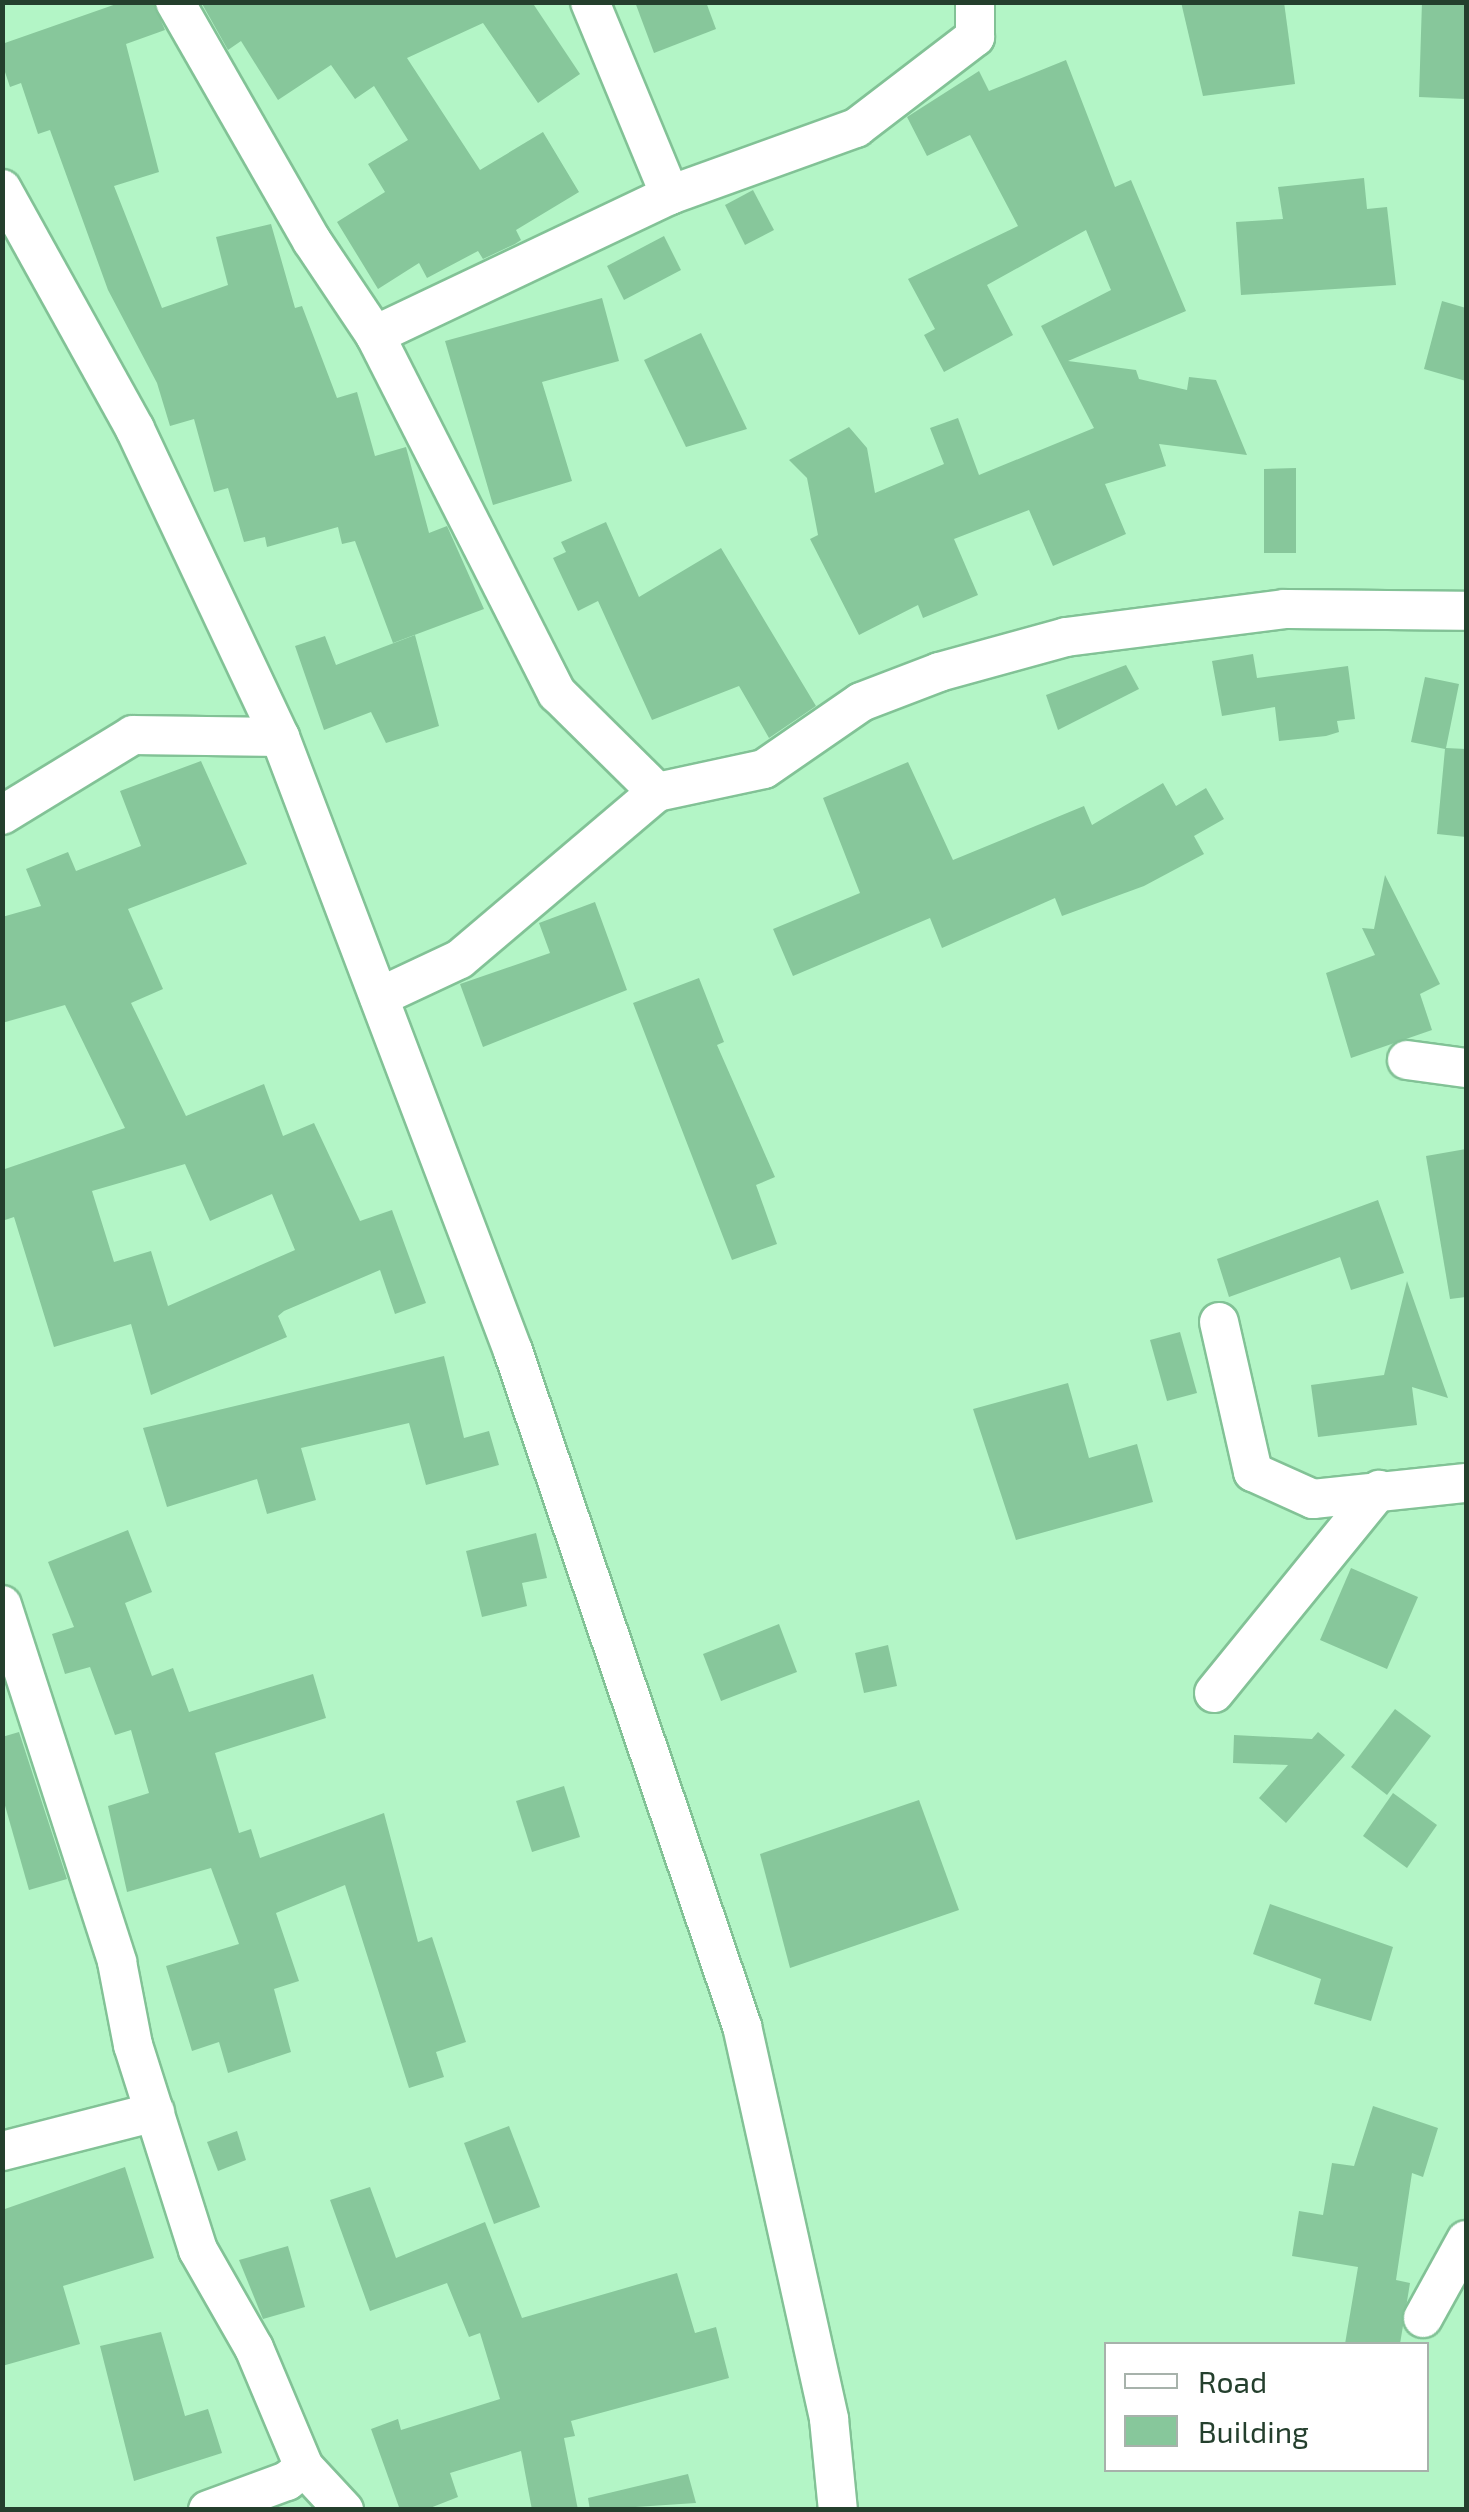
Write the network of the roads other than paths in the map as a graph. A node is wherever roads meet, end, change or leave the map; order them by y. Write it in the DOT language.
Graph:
graph roads {
  1 [pos="175,2"];
  2 [pos="590,2"];
  3 [pos="975,2"];
  4 [pos="2,189"];
  5 [pos="670,195"];
  6 [pos="375,335"];
  7 [pos="1466,611"];
  8 [pos="280,736"];
  9 [pos="658,792"];
  10 [pos="2,816"];
  11 [pos="379,997"];
  12 [pos="1407,1060"];
  13 [pos="1466,1068"];
  14 [pos="1219,1322"];
  15 [pos="1466,1482"];
  16 [pos="1379,1490"];
  17 [pos="2,1606"];
  18 [pos="14,1669"];
  19 [pos="1214,1693"];
  20 [pos="154,2112"];
  21 [pos="2,2151"];
  22 [pos="1466,2240"];
  23 [pos="1423,2318"];
  24 [pos="304,2467"];
  25 [pos="208,2510"];
  26 [pos="344,2510"];
  27 [pos="838,2510"];
  1 -- 6 [label="street"];
  2 -- 5 [label="street"];
  3 -- 5 [label="street"];
  4 -- 8 [label="street"];
  5 -- 6 [label="street"];
  6 -- 9 [label="street"];
  7 -- 9 [label="street"];
  8 -- 10 [label="street"];
  8 -- 11 [label="street"];
  9 -- 11 [label="street"];
  11 -- 27 [label="street"];
  12 -- 13 [label="street"];
  14 -- 16 [label="street"];
  15 -- 16 [label="street"];
  16 -- 19 [label="street"];
  17 -- 18 [label="street"];
  18 -- 20 [label="street"];
  20 -- 21 [label="street"];
  20 -- 24 [label="street"];
  22 -- 23 [label="street"];
  24 -- 25 [label="street"];
  24 -- 26 [label="street"];
}
